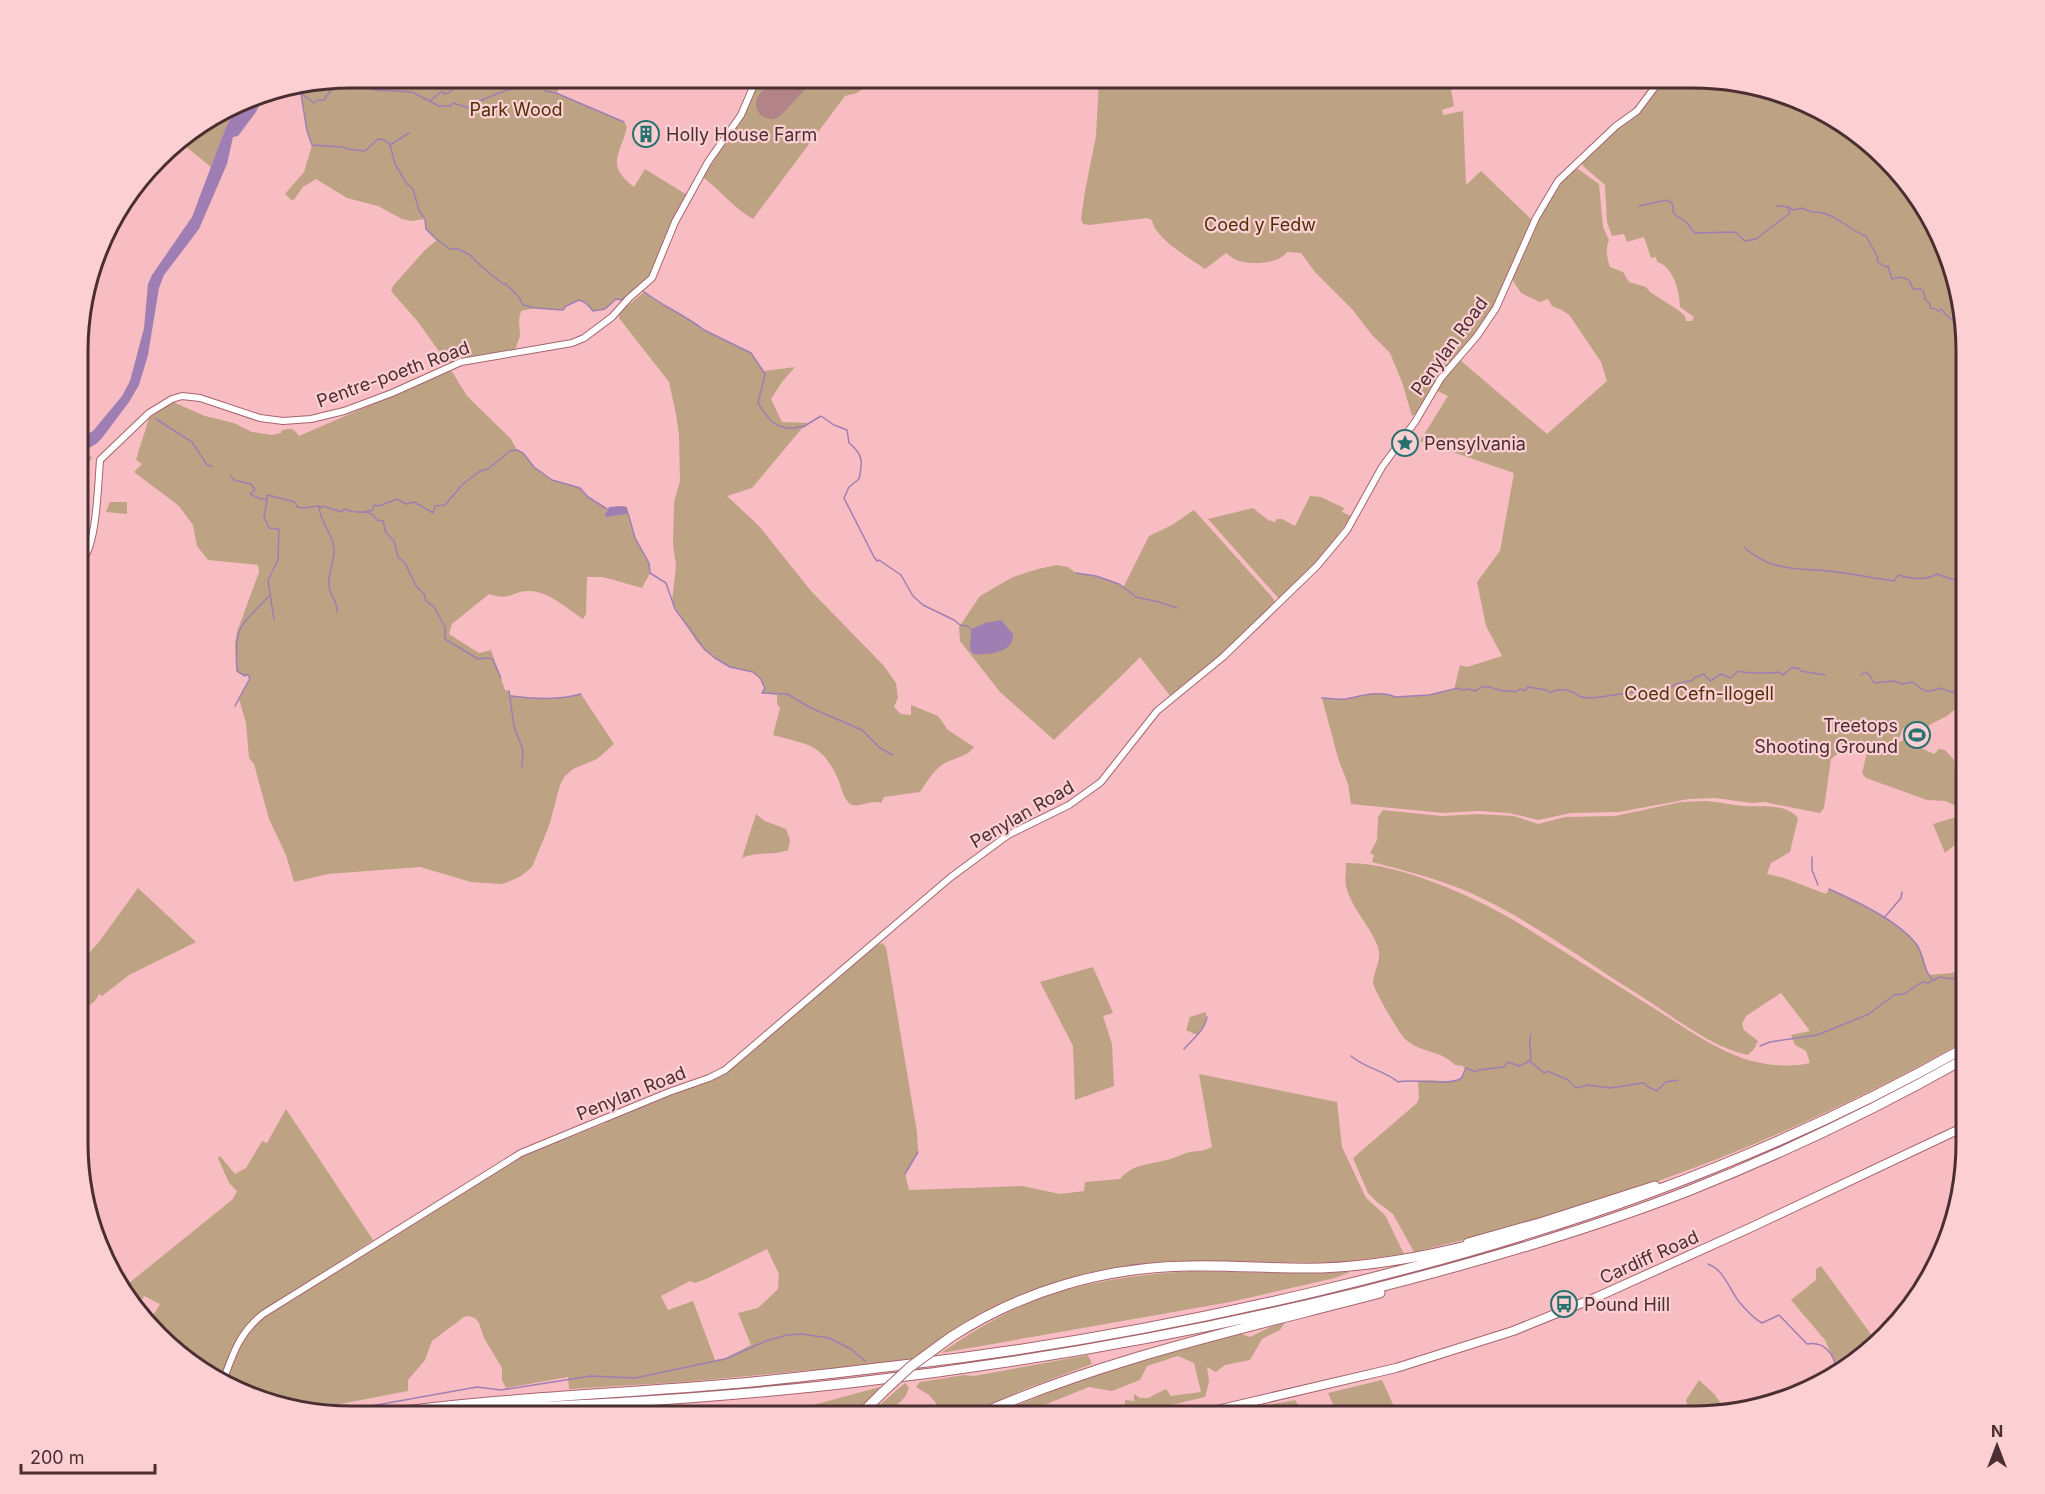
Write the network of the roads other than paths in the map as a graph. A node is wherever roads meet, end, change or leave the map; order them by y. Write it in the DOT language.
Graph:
graph roads {
  1 [pos="753,88"];
  2 [pos="1654,88"];
  3 [pos="88,554"];
  4 [pos="1956,1052"];
  5 [pos="1956,1064"];
  6 [pos="1956,1131"];
  7 [pos="1799,1133"];
  8 [pos="1555,1227"];
  9 [pos="1559,1236"];
  10 [pos="1386,1262"];
  11 [pos="1309,1304"];
  12 [pos="1149,1352"];
  13 [pos="226,1373"];
  14 [pos="437,1406"];
  15 [pos="555,1406"];
  16 [pos="869,1406"];
  17 [pos="1000,1406"];
  18 [pos="1234,1406"];
  1 -- 3 [label="street, Pentre-poeth Road"];
  2 -- 13 [label="street, Penylan Road"];
  4 -- 7 [label="highway"];
  5 -- 9 [label="highway"];
  6 -- 18 [label="main road, Cardiff Road"];
  7 -- 8 [label="highway"];
  7 -- 10 [label="highway"];
  8 -- 10 [label="highway"];
  8 -- 14 [label="highway"];
  9 -- 11 [label="highway"];
  9 -- 12 [label="highway"];
  10 -- 16 [label="highway, bridge"];
  11 -- 12 [label="highway"];
  11 -- 15 [label="highway"];
  12 -- 17 [label="highway"];
}
